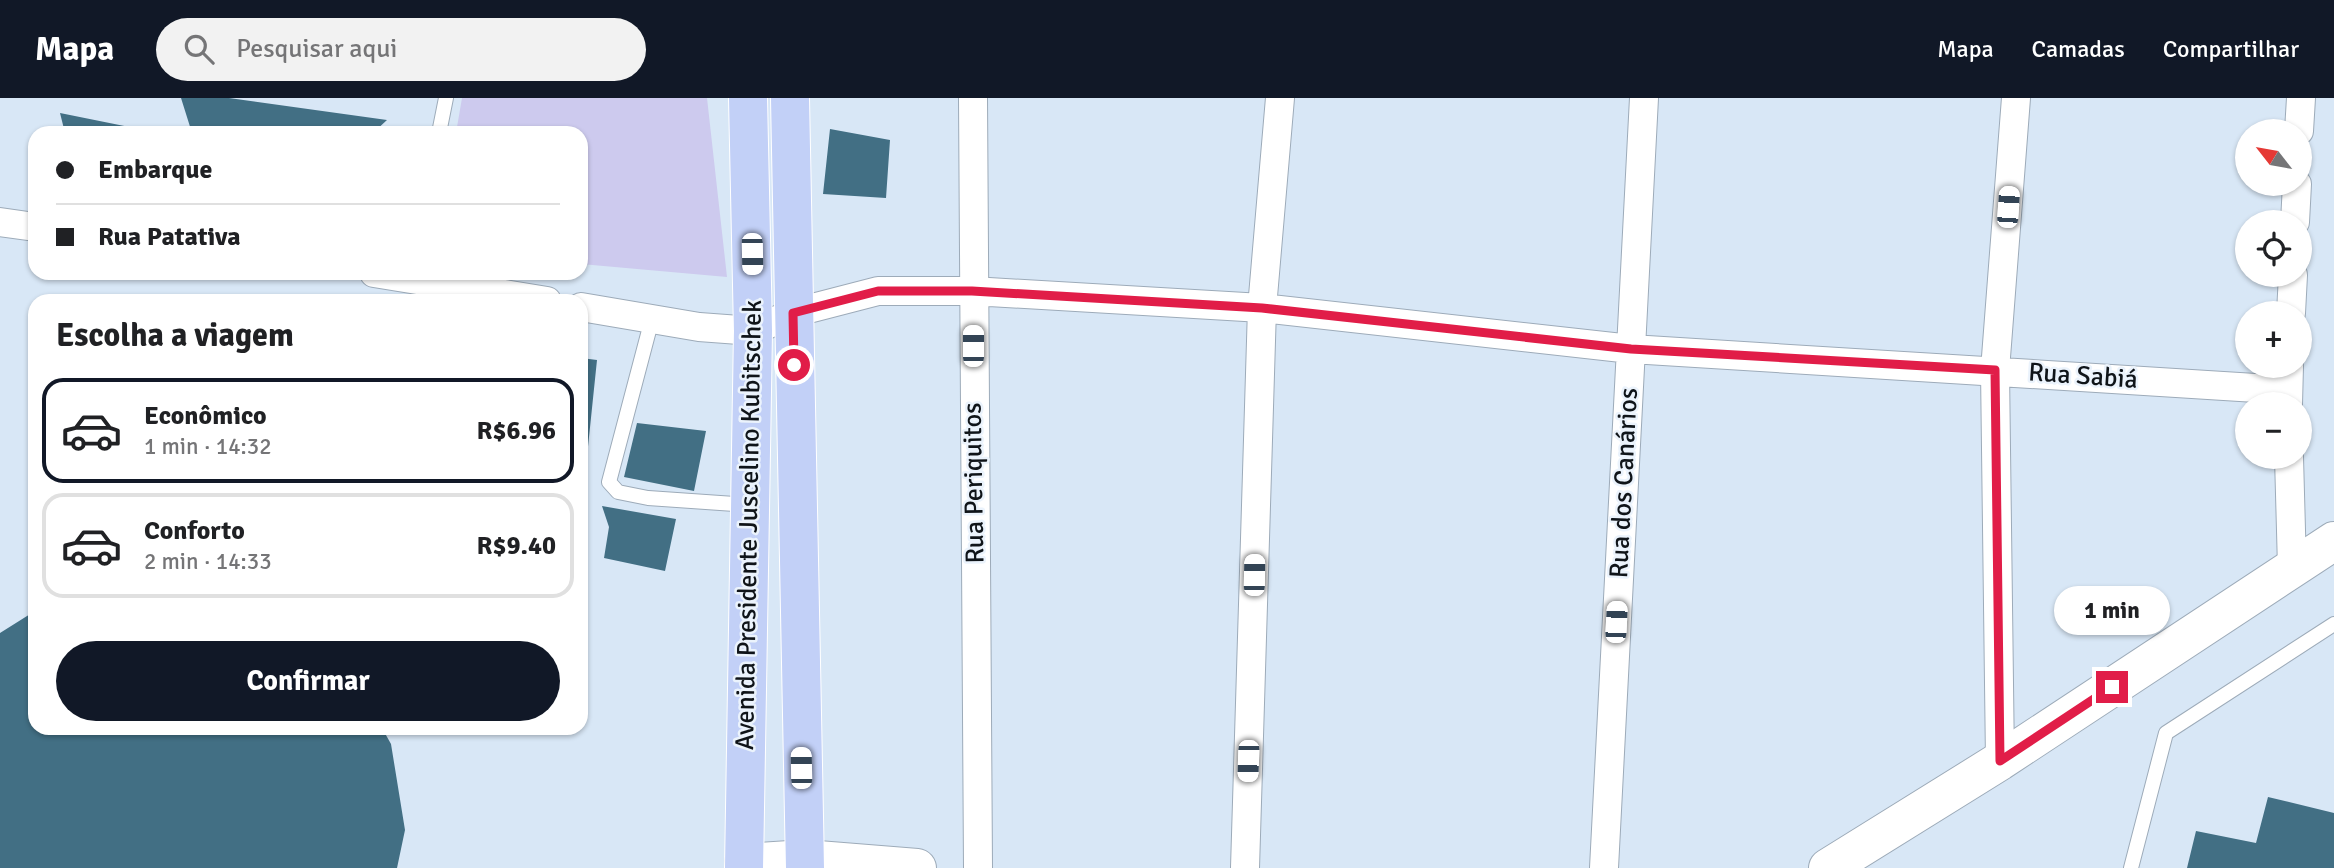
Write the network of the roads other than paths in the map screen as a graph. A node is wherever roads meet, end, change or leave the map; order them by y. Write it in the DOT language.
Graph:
graph roads {
  1 [pos="446,98"];
  2 [pos="748,98"];
  3 [pos="790,98"];
  4 [pos="973,98"];
  5 [pos="1280,98"];
  6 [pos="1644,98"];
  7 [pos="2016,98"];
  8 [pos="2301,98"];
  9 [pos="2300,119"];
  10 [pos="440,126"];
  11 [pos="0,222"];
  12 [pos="28,226"];
  13 [pos="437,280"];
  14 [pos="972,291"];
  15 [pos="510,294"];
  16 [pos="588,308"];
  17 [pos="1262,308"];
  18 [pos="793,313"];
  19 [pos="652,319"];
  20 [pos="754,331"];
  21 [pos="1631,349"];
  22 [pos="1995,370"];
  23 [pos="2288,387"];
  24 [pos="2290,469"];
  25 [pos="750,505"];
  26 [pos="2334,541"];
  27 [pos="2292,567"];
  28 [pos="2334,624"];
  29 [pos="2000,761"];
  30 [pos="1860,856"];
  31 [pos="805,864"];
  32 [pos="744,865"];
  33 [pos="917,868"];
  34 [pos="978,868"];
  35 [pos="1245,868"];
  36 [pos="1604,868"];
  37 [pos="1828,868"];
  38 [pos="2131,868"];
  1 -- 10 [label="lane"];
  2 -- 20 [label="main road, Avenida Presidente Juscelino Kubitschek"];
  3 -- 18 [label="main road, Avenida Presidente Juscelino Kubitschek"];
  4 -- 14 [label="street, Rua Periquitos"];
  5 -- 17 [label="street"];
  6 -- 21 [label="street, Rua dos Canários"];
  7 -- 22 [label="street"];
  8 -- 9 [label="street"];
  11 -- 12 [label="street"];
  13 -- 15 [label="street"];
  14 -- 17 [label="street, Rua Sabiá"];
  14 -- 18 [label="street, Rua Sabiá"];
  14 -- 34 [label="street, Rua Periquitos"];
  16 -- 19 [label="street"];
  17 -- 21 [label="street, Rua Sabiá"];
  17 -- 35 [label="street"];
  18 -- 20 [label="street, Rua Sabiá"];
  18 -- 31 [label="main road, Avenida Presidente Juscelino Kubitschek"];
  19 -- 20 [label="street"];
  19 -- 25 [label="lane"];
  20 -- 25 [label="main road, Avenida Presidente Juscelino Kubitschek"];
  21 -- 22 [label="street, Rua Sabiá"];
  21 -- 36 [label="street, Rua dos Canários"];
  22 -- 23 [label="street, Rua Sabiá"];
  22 -- 29 [label="street"];
  24 -- 27 [label="street"];
  25 -- 32 [label="main road, Avenida Presidente Juscelino Kubitschek"];
  26 -- 27 [label="main road"];
  27 -- 29 [label="main road"];
  28 -- 38 [label="lane"];
  29 -- 30 [label="main road"];
  30 -- 37 [label="main road"];
  31 -- 32 [label="main road"];
  31 -- 33 [label="main road"];
}
